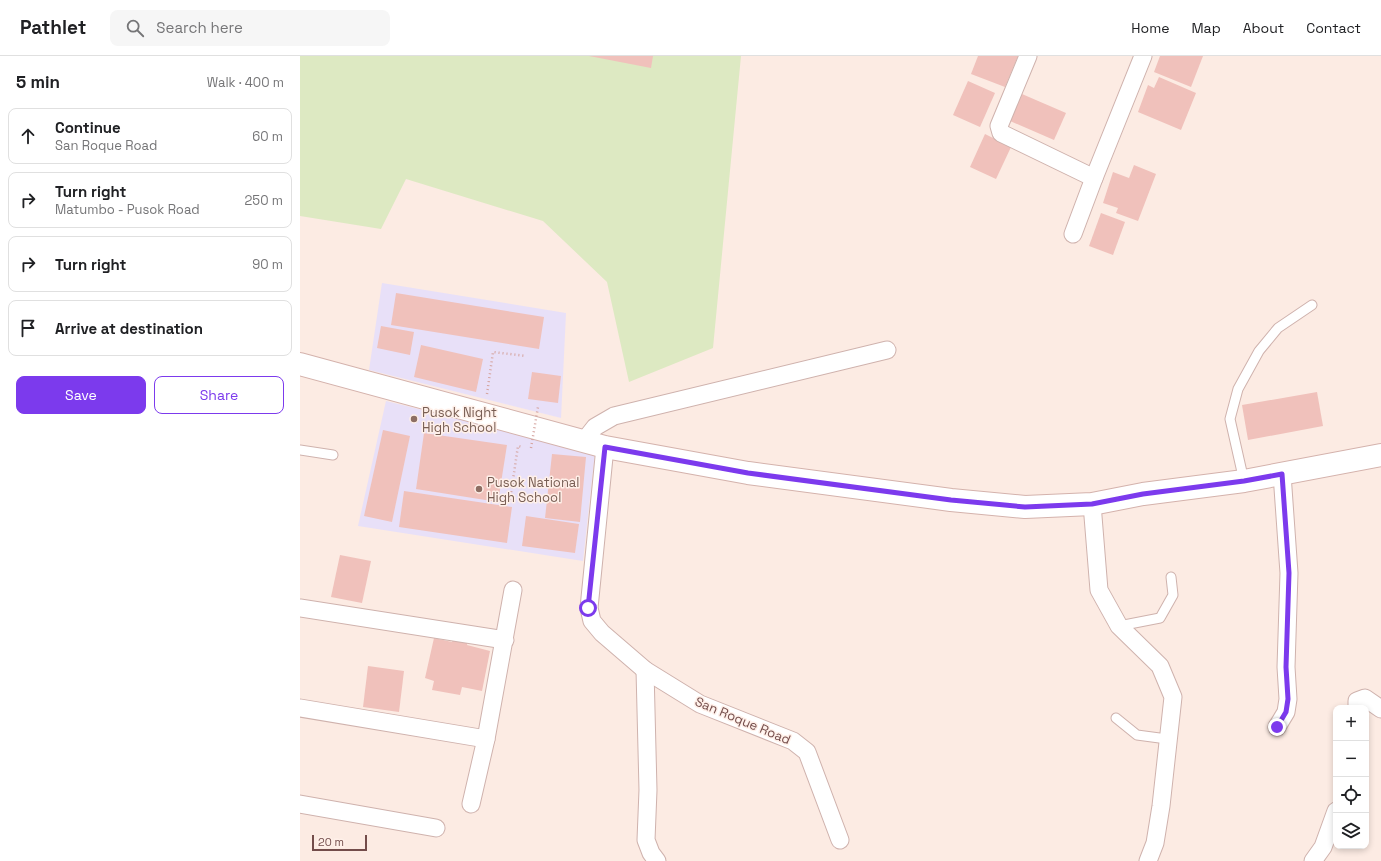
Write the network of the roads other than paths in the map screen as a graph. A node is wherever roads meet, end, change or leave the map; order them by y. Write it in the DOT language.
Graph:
graph roads {
  1 [pos="1028,56"];
  2 [pos="1143,56"];
  3 [pos="1094,178"];
  4 [pos="1073,234"];
  5 [pos="1312,305"];
  6 [pos="887,350"];
  7 [pos="300,364"];
  8 [pos="584,441"];
  9 [pos="605,447"];
  10 [pos="300,450"];
  11 [pos="333,455"];
  12 [pos="1381,455"];
  13 [pos="1282,474"];
  14 [pos="1244,481"];
  15 [pos="1092,504"];
  16 [pos="1171,577"];
  17 [pos="513,590"];
  18 [pos="300,608"];
  19 [pos="1119,626"];
  20 [pos="505,640"];
  21 [pos="645,670"];
  22 [pos="1357,705"];
  23 [pos="300,708"];
  24 [pos="1381,709"];
  25 [pos="1116,718"];
  26 [pos="1277,727"];
  27 [pos="486,739"];
  28 [pos="1167,739"];
  29 [pos="300,804"];
  30 [pos="471,804"];
  31 [pos="1335,813"];
  32 [pos="436,828"];
  33 [pos="840,840"];
  34 [pos="657,861"];
  35 [pos="1148,861"];
  36 [pos="1313,861"];
  1 -- 3 [label="street"];
  2 -- 3 [label="street"];
  3 -- 4 [label="street"];
  5 -- 14 [label="lane"];
  6 -- 8 [label="street"];
  7 -- 8 [label="street"];
  8 -- 9 [label="street"];
  9 -- 15 [label="street"];
  9 -- 21 [label="street, San Roque Road"];
  10 -- 11 [label="lane"];
  12 -- 13 [label="street"];
  13 -- 14 [label="street"];
  13 -- 26 [label="street"];
  14 -- 15 [label="street"];
  15 -- 19 [label="street"];
  16 -- 19 [label="lane"];
  17 -- 20 [label="street"];
  18 -- 20 [label="street"];
  19 -- 28 [label="street"];
  20 -- 27 [label="street"];
  21 -- 33 [label="street, San Roque Road"];
  21 -- 34 [label="street"];
  22 -- 24 [label="street"];
  23 -- 27 [label="street"];
  25 -- 28 [label="lane"];
  27 -- 30 [label="street"];
  28 -- 35 [label="street"];
  29 -- 32 [label="street"];
  31 -- 36 [label="street"];
}
